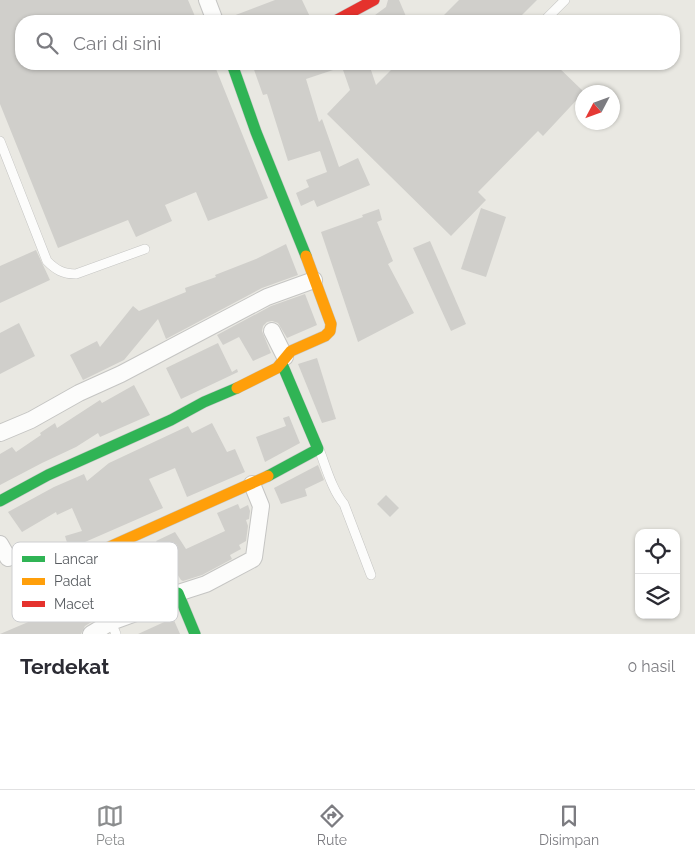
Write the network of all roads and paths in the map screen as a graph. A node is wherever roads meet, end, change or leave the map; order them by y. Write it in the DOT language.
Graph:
graph roads {
  1 [pos="207,0"];
  2 [pos="374,0"];
  3 [pos="565,0"];
  4 [pos="213,15"];
  5 [pos="349,15"];
  6 [pos="550,15"];
  7 [pos="234,70"];
  8 [pos="0,141"];
  9 [pos="145,249"];
  10 [pos="314,280"];
  11 [pos="272,331"];
  12 [pos="283,360"];
  13 [pos="0,433"];
  14 [pos="318,449"];
  15 [pos="252,484"];
  16 [pos="0,501"];
  17 [pos="120,542"];
  18 [pos="371,576"];
  19 [pos="178,593"];
  20 [pos="114,628"];
  21 [pos="90,634"];
  22 [pos="194,634"];
  1 -- 4 [label="street"];
  2 -- 5 [label="street"];
  3 -- 6 [label="lane"];
  7 -- 10 [label="street"];
  8 -- 9 [label="lane"];
  10 -- 12 [label="street"];
  10 -- 13 [label="street"];
  11 -- 12 [label="street"];
  12 -- 14 [label="street"];
  12 -- 16 [label="street"];
  14 -- 15 [label="street"];
  14 -- 18 [label="lane"];
  15 -- 17 [label="street"];
  15 -- 19 [label="street"];
  19 -- 22 [label="street"];
  20 -- 21 [label="street"];
}
